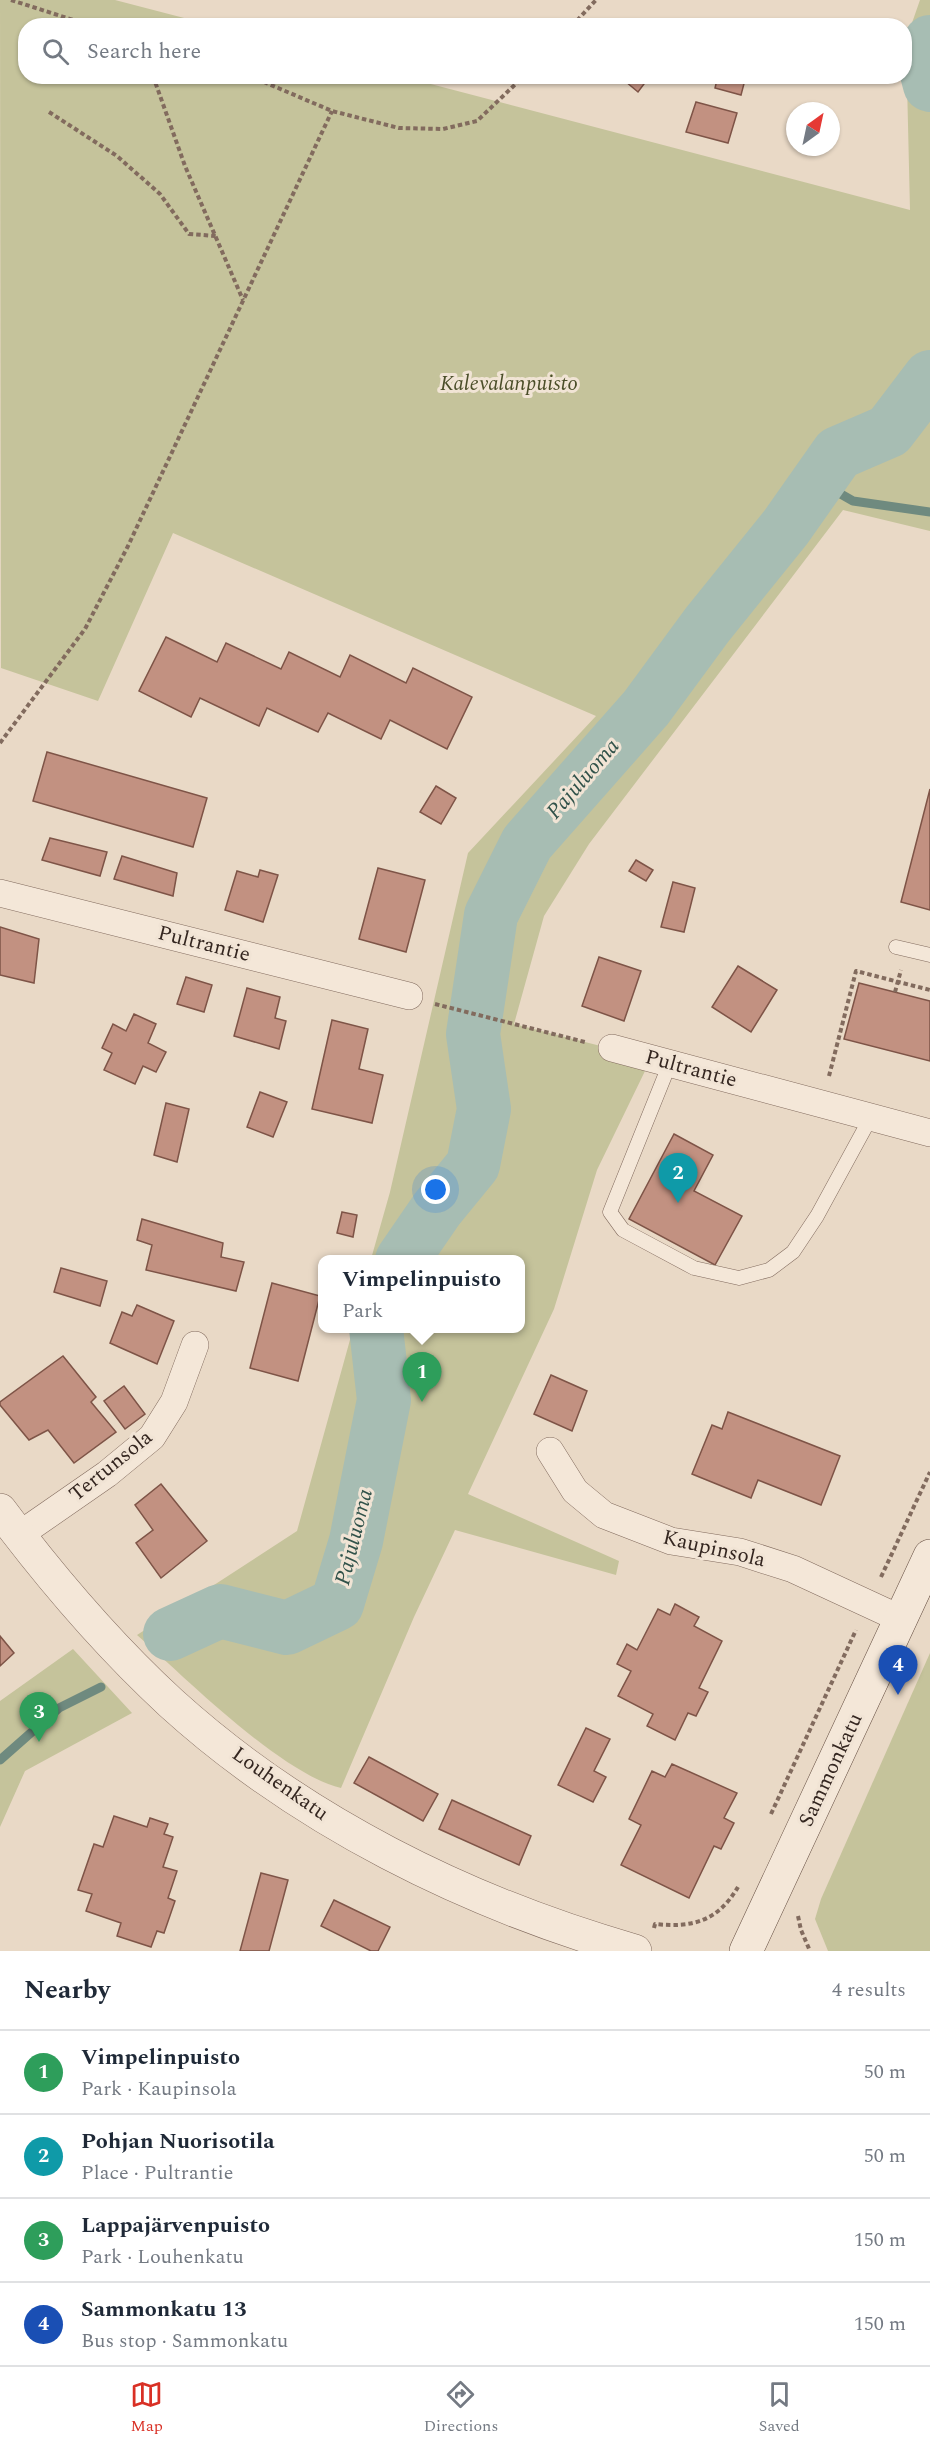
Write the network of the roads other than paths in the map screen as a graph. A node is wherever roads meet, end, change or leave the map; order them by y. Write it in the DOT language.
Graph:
graph roads {
  1 [pos="0,893"];
  2 [pos="896,946"];
  3 [pos="930,955"];
  4 [pos="409,996"];
  5 [pos="612,1048"];
  6 [pos="670,1063"];
  7 [pos="871,1117"];
  8 [pos="930,1133"];
  9 [pos="195,1345"];
  10 [pos="550,1451"];
  11 [pos="10,1523"];
  12 [pos="930,1556"];
  13 [pos="901,1619"];
  14 [pos="635,1951"];
  15 [pos="746,1951"];
  1 -- 4 [label="street, Pultrantie"];
  2 -- 3 [label="lane"];
  5 -- 6 [label="street, Pultrantie"];
  6 -- 7 [label="street, Pultrantie"];
  6 -- 7 [label="lane"];
  7 -- 8 [label="street, Pultrantie"];
  9 -- 11 [label="street, Tertunsola"];
  10 -- 13 [label="street, Kaupinsola"];
  11 -- 14 [label="street, Louhenkatu"];
  12 -- 13 [label="street, Sammonkatu"];
  13 -- 15 [label="street, Sammonkatu"];
}
